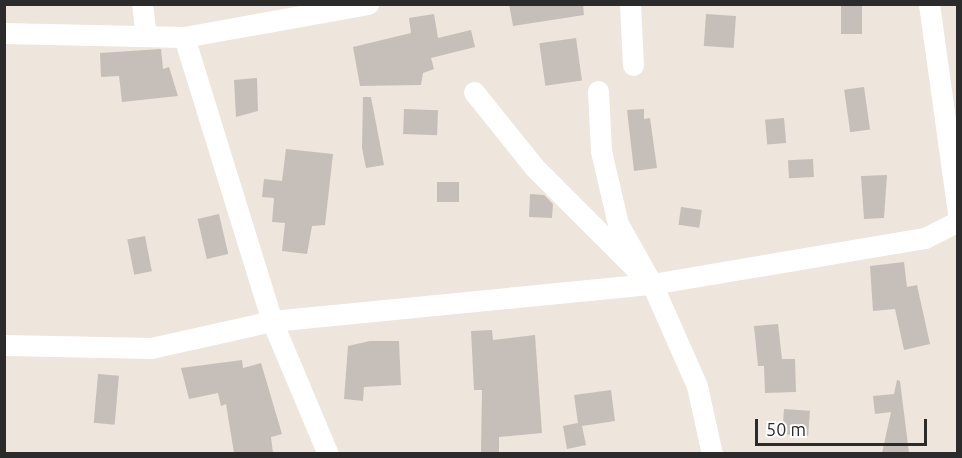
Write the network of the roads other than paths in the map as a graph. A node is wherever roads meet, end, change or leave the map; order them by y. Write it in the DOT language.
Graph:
graph roads {
  1 [pos="142,4"];
  2 [pos="368,4"];
  3 [pos="630,4"];
  4 [pos="929,4"];
  5 [pos="4,33"];
  6 [pos="146,36"];
  7 [pos="184,37"];
  8 [pos="633,65"];
  9 [pos="598,91"];
  10 [pos="474,92"];
  11 [pos="957,214"];
  12 [pos="957,221"];
  13 [pos="652,284"];
  14 [pos="272,321"];
  15 [pos="4,345"];
  16 [pos="328,453"];
  17 [pos="712,453"];
  1 -- 6 [label="street"];
  2 -- 7 [label="street"];
  3 -- 8 [label="street"];
  4 -- 11 [label="street"];
  5 -- 6 [label="street"];
  6 -- 7 [label="street"];
  7 -- 14 [label="street"];
  9 -- 13 [label="street"];
  10 -- 13 [label="street"];
  12 -- 13 [label="street"];
  13 -- 14 [label="street"];
  13 -- 17 [label="street"];
  14 -- 15 [label="street"];
  14 -- 16 [label="street"];
}
